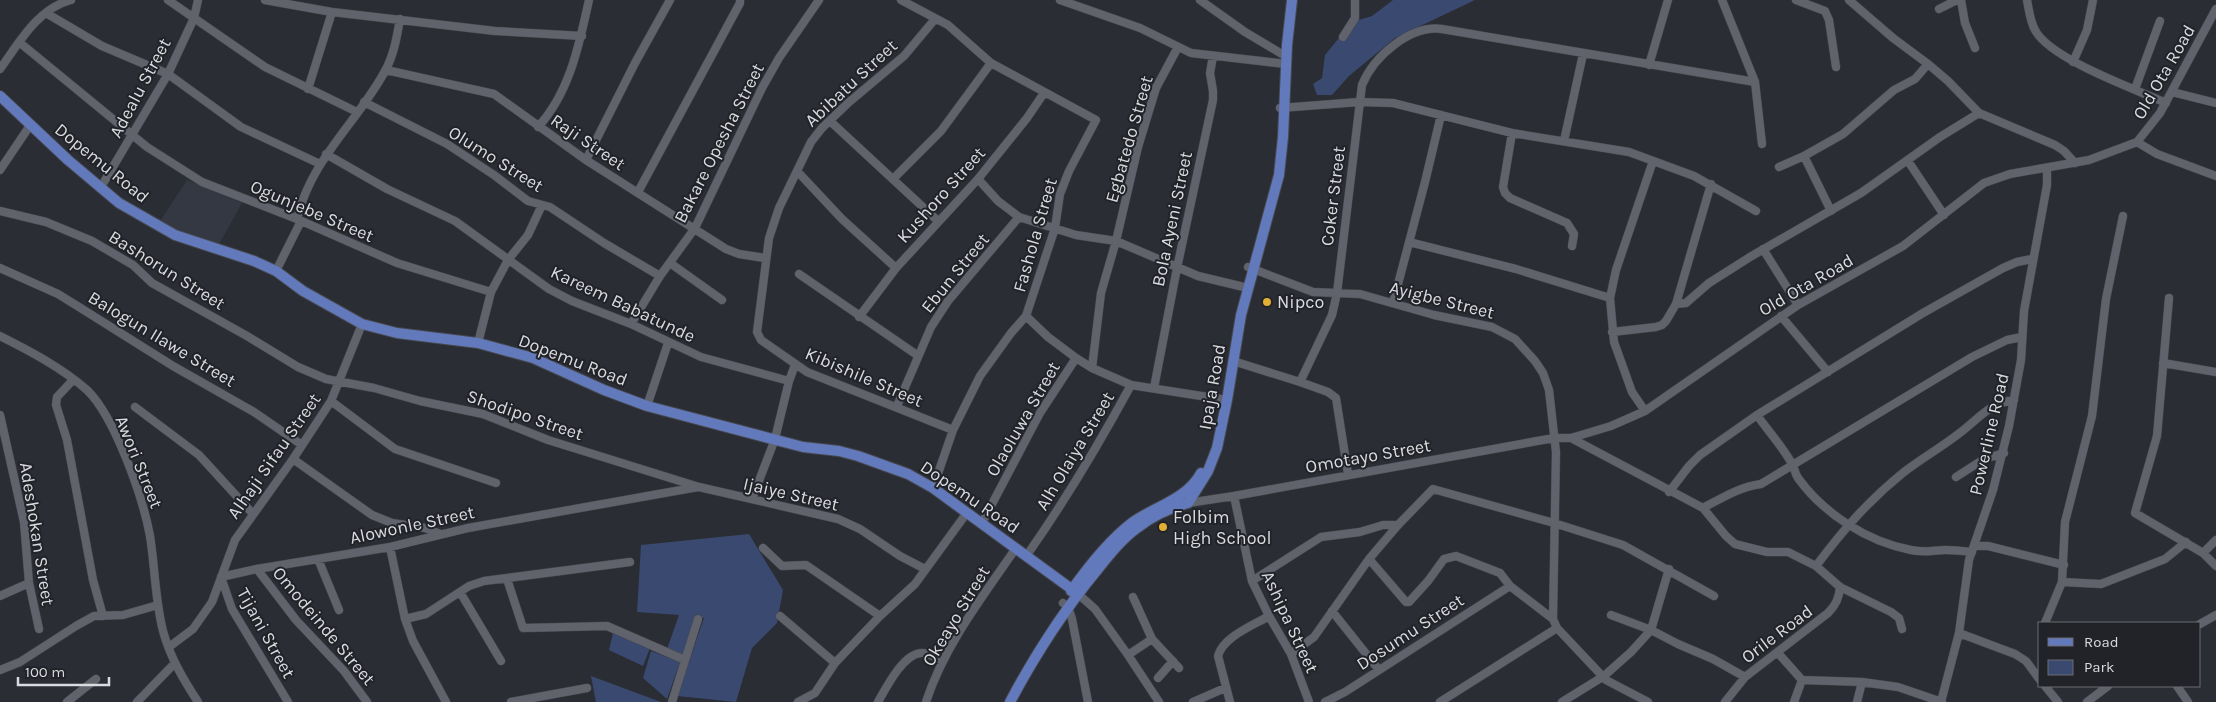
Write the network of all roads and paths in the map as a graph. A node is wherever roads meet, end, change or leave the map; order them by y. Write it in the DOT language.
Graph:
graph roads {
  1 [pos="71,0"];
  2 [pos="168,0"];
  3 [pos="198,0"];
  4 [pos="265,0"];
  5 [pos="589,0"];
  6 [pos="670,0"];
  7 [pos="819,0"];
  8 [pos="901,0"];
  9 [pos="1060,0"];
  10 [pos="1200,0"];
  11 [pos="1286,0"];
  12 [pos="1292,0"];
  13 [pos="1356,0"];
  14 [pos="1668,0"];
  15 [pos="1722,0"];
  16 [pos="1796,0"];
  17 [pos="1849,0"];
  18 [pos="1957,0"];
  19 [pos="1961,0"];
  20 [pos="2027,0"];
  21 [pos="2093,0"];
  22 [pos="740,2"];
  23 [pos="1939,9"];
  24 [pos="2216,9"];
  25 [pos="332,12"];
  26 [pos="46,14"];
  27 [pos="194,18"];
  28 [pos="400,19"];
  29 [pos="935,19"];
  30 [pos="2160,21"];
  31 [pos="582,36"];
  32 [pos="1343,37"];
  33 [pos="19,42"];
  34 [pos="1178,48"];
  35 [pos="1974,48"];
  36 [pos="1582,54"];
  37 [pos="1213,56"];
  38 [pos="1284,60"];
  39 [pos="991,62"];
  40 [pos="2074,62"];
  41 [pos="1928,64"];
  42 [pos="1649,65"];
  43 [pos="1836,67"];
  44 [pos="0,69"];
  45 [pos="386,70"];
  46 [pos="168,74"];
  47 [pos="1755,82"];
  48 [pos="308,89"];
  49 [pos="2135,89"];
  50 [pos="2172,92"];
  51 [pos="1044,93"];
  52 [pos="0,96"];
  53 [pos="364,102"];
  54 [pos="1359,102"];
  55 [pos="2166,102"];
  56 [pos="2216,102"];
  57 [pos="1283,108"];
  58 [pos="357,112"];
  59 [pos="1979,113"];
  60 [pos="1440,115"];
  61 [pos="830,121"];
  62 [pos="31,124"];
  63 [pos="538,127"];
  64 [pos="1512,133"];
  65 [pos="134,134"];
  66 [pos="1564,141"];
  67 [pos="2137,142"];
  68 [pos="1762,144"];
  69 [pos="326,154"];
  70 [pos="1804,156"];
  71 [pos="586,160"];
  72 [pos="1653,161"];
  73 [pos="1908,161"];
  74 [pos="2077,162"];
  75 [pos="320,164"];
  76 [pos="1779,167"];
  77 [pos="2046,168"];
  78 [pos="0,170"];
  79 [pos="797,171"];
  80 [pos="2216,176"];
  81 [pos="892,179"];
  82 [pos="978,179"];
  83 [pos="1711,184"];
  84 [pos="101,187"];
  85 [pos="638,192"];
  86 [pos="542,205"];
  87 [pos="0,210"];
  88 [pos="1756,211"];
  89 [pos="1831,211"];
  90 [pos="1944,215"];
  91 [pos="2123,216"];
  92 [pos="1019,217"];
  93 [pos="299,220"];
  94 [pos="938,221"];
  95 [pos="695,228"];
  96 [pos="1055,228"];
  97 [pos="1116,241"];
  98 [pos="1409,242"];
  99 [pos="1572,246"];
  100 [pos="1763,249"];
  101 [pos="765,258"];
  102 [pos="2032,259"];
  103 [pos="508,260"];
  104 [pos="670,263"];
  105 [pos="0,268"];
  106 [pos="896,268"];
  107 [pos="1177,268"];
  108 [pos="1251,268"];
  109 [pos="276,272"];
  110 [pos="798,274"];
  111 [pos="660,276"];
  112 [pos="1245,287"];
  113 [pos="490,292"];
  114 [pos="1337,294"];
  115 [pos="1610,298"];
  116 [pos="2169,298"];
  117 [pos="722,300"];
  118 [pos="1393,303"];
  119 [pos="1676,304"];
  120 [pos="1798,305"];
  121 [pos="859,316"];
  122 [pos="1026,316"];
  123 [pos="1781,316"];
  124 [pos="362,324"];
  125 [pos="631,324"];
  126 [pos="1612,332"];
  127 [pos="0,336"];
  128 [pos="2022,337"];
  129 [pos="478,343"];
  130 [pos="668,343"];
  131 [pos="917,355"];
  132 [pos="1076,358"];
  133 [pos="1233,361"];
  134 [pos="2163,364"];
  135 [pos="795,365"];
  136 [pos="1092,368"];
  137 [pos="1828,372"];
  138 [pos="2216,372"];
  139 [pos="73,380"];
  140 [pos="789,381"];
  141 [pos="340,382"];
  142 [pos="1300,382"];
  143 [pos="1131,385"];
  144 [pos="1154,388"];
  145 [pos="1224,399"];
  146 [pos="2014,400"];
  147 [pos="331,401"];
  148 [pos="647,406"];
  149 [pos="897,406"];
  150 [pos="135,407"];
  151 [pos="1644,411"];
  152 [pos="0,415"];
  153 [pos="1757,415"];
  154 [pos="954,430"];
  155 [pos="774,438"];
  156 [pos="1554,438"];
  157 [pos="1571,438"];
  158 [pos="302,446"];
  159 [pos="2004,452"];
  160 [pos="293,459"];
  161 [pos="1792,464"];
  162 [pos="1348,474"];
  163 [pos="1956,478"];
  164 [pos="496,483"];
  165 [pos="699,487"];
  166 [pos="933,488"];
  167 [pos="1669,492"];
  168 [pos="1234,496"];
  169 [pos="752,499"];
  170 [pos="1185,499"];
  171 [pos="1702,508"];
  172 [pos="253,514"];
  173 [pos="966,514"];
  174 [pos="982,522"];
  175 [pos="1554,523"];
  176 [pos="1847,524"];
  177 [pos="1398,525"];
  178 [pos="440,534"];
  179 [pos="2216,540"];
  180 [pos="2186,542"];
  181 [pos="390,547"];
  182 [pos="763,548"];
  183 [pos="1016,548"];
  184 [pos="1974,549"];
  185 [pos="2203,553"];
  186 [pos="1027,555"];
  187 [pos="318,559"];
  188 [pos="1368,559"];
  189 [pos="630,562"];
  190 [pos="2064,565"];
  191 [pos="1816,566"];
  192 [pos="2216,566"];
  193 [pos="257,569"];
  194 [pos="925,569"];
  195 [pos="1669,569"];
  196 [pos="221,577"];
  197 [pos="507,579"];
  198 [pos="1252,581"];
  199 [pos="2062,582"];
  200 [pos="29,583"];
  201 [pos="1510,586"];
  202 [pos="1840,587"];
  203 [pos="1075,591"];
  204 [pos="460,592"];
  205 [pos="0,596"];
  206 [pos="1714,596"];
  207 [pos="1133,597"];
  208 [pos="158,605"];
  209 [pos="1065,605"];
  210 [pos="339,610"];
  211 [pos="1332,611"];
  212 [pos="1612,615"];
  213 [pos="2216,615"];
  214 [pos="103,616"];
  215 [pos="780,616"];
  216 [pos="880,616"];
  217 [pos="1269,616"];
  218 [pos="405,619"];
  219 [pos="698,619"];
  220 [pos="1553,619"];
  221 [pos="2045,622"];
  222 [pos="2201,623"];
  223 [pos="1557,628"];
  224 [pos="39,629"];
  225 [pos="1902,629"];
  226 [pos="1651,630"];
  227 [pos="1959,633"];
  228 [pos="1152,639"];
  229 [pos="169,647"];
  230 [pos="1778,653"];
  231 [pos="1291,654"];
  232 [pos="1128,655"];
  233 [pos="685,660"];
  234 [pos="502,661"];
  235 [pos="943,661"];
  236 [pos="1173,661"];
  237 [pos="175,663"];
  238 [pos="835,664"];
  239 [pos="1179,668"];
  240 [pos="0,670"];
  241 [pos="1379,670"];
  242 [pos="1604,676"];
  243 [pos="2038,676"];
  244 [pos="1745,677"];
  245 [pos="1158,678"];
  246 [pos="96,679"];
  247 [pos="1802,680"];
  248 [pos="1862,682"];
  249 [pos="2046,687"];
  250 [pos="2107,687"];
  251 [pos="2178,687"];
  252 [pos="587,688"];
  253 [pos="1225,688"];
  254 [pos="67,702"];
  255 [pos="137,702"];
  256 [pos="198,702"];
  257 [pos="288,702"];
  258 [pos="367,702"];
  259 [pos="446,702"];
  260 [pos="511,702"];
  261 [pos="672,702"];
  262 [pos="798,702"];
  263 [pos="878,702"];
  264 [pos="926,702"];
  265 [pos="1003,702"];
  266 [pos="1010,702"];
  267 [pos="1088,702"];
  268 [pos="1160,702"];
  269 [pos="1193,702"];
  270 [pos="1230,702"];
  271 [pos="1309,702"];
  272 [pos="1325,702"];
  273 [pos="1440,702"];
  274 [pos="1562,702"];
  275 [pos="1648,702"];
  276 [pos="1725,702"];
  277 [pos="1794,702"];
  278 [pos="1857,702"];
  279 [pos="1942,702"];
  280 [pos="2058,702"];
  281 [pos="2087,702"];
  282 [pos="2188,702"];
  1 -- 26 [label="street"];
  2 -- 27 [label="street"];
  3 -- 27 [label="street, Adealu Street"];
  4 -- 25 [label="street"];
  5 -- 31 [label="street"];
  6 -- 71 [label="street"];
  7 -- 95 [label="street, Bakare Opesha Street"];
  8 -- 29 [label="street"];
  9 -- 34 [label="street"];
  10 -- 38 [label="street"];
  11 -- 38 [label="main road, Ipaja Road"];
  12 -- 38 [label="main road, Ipaja Road"];
  13 -- 32 [label="street"];
  14 -- 42 [label="street"];
  15 -- 47 [label="street"];
  16 -- 43 [label="street"];
  17 -- 41 [label="street"];
  18 -- 23 [label="street"];
  19 -- 35 [label="street"];
  20 -- 40 [label="street"];
  21 -- 40 [label="street"];
  22 -- 85 [label="street"];
  24 -- 50 [label="street, Old Ota Road"];
  25 -- 28 [label="street"];
  25 -- 48 [label="street"];
  26 -- 33 [label="street"];
  26 -- 46 [label="street"];
  27 -- 46 [label="street, Adealu Street"];
  27 -- 48 [label="street"];
  28 -- 31 [label="street"];
  28 -- 45 [label="street"];
  29 -- 39 [label="street"];
  29 -- 61 [label="street, Abibatu Street"];
  30 -- 49 [label="street"];
  31 -- 63 [label="street"];
  33 -- 44 [label="street"];
  33 -- 65 [label="street, Ogunjebe Street"];
  34 -- 37 [label="street"];
  34 -- 97 [label="street, Egbatedo Street"];
  36 -- 42 [label="street, Coker Street"];
  36 -- 54 [label="street, Coker Street"];
  36 -- 66 [label="street"];
  37 -- 38 [label="street"];
  37 -- 107 [label="street, Bola Ayeni Street"];
  38 -- 57 [label="main road, Ipaja Road"];
  39 -- 51 [label="street"];
  39 -- 81 [label="street"];
  40 -- 49 [label="street"];
  41 -- 59 [label="street"];
  41 -- 70 [label="street"];
  42 -- 47 [label="street, Coker Street"];
  45 -- 53 [label="street"];
  45 -- 63 [label="street, Raji Street"];
  46 -- 65 [label="street, Adealu Street"];
  46 -- 75 [label="street"];
  47 -- 68 [label="street"];
  48 -- 58 [label="street"];
  49 -- 55 [label="street"];
  50 -- 55 [label="street, Old Ota Road"];
  50 -- 56 [label="street"];
  51 -- 82 [label="street, Kushoro Street"];
  51 -- 96 [label="street, Fashola Street"];
  52 -- 62 [label="main road, Dopemu Road"];
  53 -- 58 [label="street"];
  53 -- 86 [label="street, Olumo Street"];
  54 -- 57 [label="street"];
  54 -- 60 [label="street"];
  54 -- 114 [label="street, Coker Street"];
  55 -- 67 [label="street, Old Ota Road"];
  57 -- 108 [label="main road, Ipaja Road"];
  58 -- 69 [label="street"];
  59 -- 73 [label="street"];
  59 -- 74 [label="street"];
  60 -- 64 [label="street"];
  60 -- 98 [label="street"];
  61 -- 79 [label="street, Abibatu Street"];
  61 -- 81 [label="street"];
  62 -- 78 [label="street"];
  62 -- 84 [label="main road, Dopemu Road"];
  63 -- 71 [label="street, Raji Street"];
  64 -- 66 [label="street"];
  64 -- 99 [label="street"];
  65 -- 84 [label="street, Adealu Street"];
  65 -- 93 [label="street, Ogunjebe Street"];
  66 -- 72 [label="street"];
  67 -- 74 [label="street, Old Ota Road"];
  67 -- 80 [label="street"];
  69 -- 75 [label="street"];
  69 -- 103 [label="street, Kareem Babatunde"];
  70 -- 76 [label="street"];
  70 -- 89 [label="street"];
  71 -- 85 [label="street, Raji Street"];
  72 -- 83 [label="street"];
  72 -- 115 [label="street"];
  73 -- 89 [label="street"];
  73 -- 90 [label="street"];
  74 -- 77 [label="street, Old Ota Road"];
  75 -- 93 [label="street"];
  77 -- 90 [label="street, Old Ota Road"];
  77 -- 102 [label="street, Powerline Road"];
  79 -- 101 [label="street, Abibatu Street"];
  79 -- 106 [label="street"];
  81 -- 94 [label="street"];
  82 -- 92 [label="street"];
  82 -- 94 [label="street, Kushoro Street"];
  83 -- 88 [label="street"];
  83 -- 119 [label="street"];
  84 -- 109 [label="main road, Dopemu Road"];
  85 -- 95 [label="street, Raji Street"];
  86 -- 103 [label="street"];
  86 -- 111 [label="street, Olumo Street"];
  87 -- 141 [label="street, Bashorun Street"];
  89 -- 100 [label="street"];
  90 -- 120 [label="street, Old Ota Road"];
  91 -- 190 [label="street"];
  92 -- 96 [label="street"];
  92 -- 131 [label="street, Ebun Street"];
  93 -- 109 [label="street"];
  93 -- 113 [label="street, Ogunjebe Street"];
  94 -- 106 [label="street, Kushoro Street"];
  95 -- 101 [label="street, Raji Street"];
  95 -- 104 [label="street, Bakare Opesha Street"];
  96 -- 97 [label="street"];
  96 -- 122 [label="street, Fashola Street"];
  97 -- 107 [label="street"];
  97 -- 136 [label="street, Egbatedo Street"];
  98 -- 115 [label="street"];
  98 -- 118 [label="street"];
  100 -- 119 [label="street"];
  100 -- 120 [label="street"];
  101 -- 135 [label="street, Kibishile Street"];
  102 -- 128 [label="street, Powerline Road"];
  102 -- 137 [label="street"];
  103 -- 113 [label="street"];
  103 -- 125 [label="street, Kareem Babatunde"];
  104 -- 111 [label="street, Bakare Opesha Street"];
  104 -- 117 [label="street"];
  105 -- 158 [label="street, Balogun Ilawe Street"];
  106 -- 121 [label="street, Kushoro Street"];
  107 -- 112 [label="street"];
  107 -- 144 [label="street, Bola Ayeni Street"];
  108 -- 112 [label="main road, Ipaja Road"];
  108 -- 114 [label="street, Ayigbe Street"];
  109 -- 124 [label="main road, Dopemu Road"];
  110 -- 121 [label="street"];
  111 -- 125 [label="street, Bakare Opesha Street"];
  112 -- 133 [label="main road, Ipaja Road"];
  112 -- 145 [label="main road, Ipaja Road"];
  113 -- 129 [label="street"];
  114 -- 118 [label="street, Ayigbe Street"];
  114 -- 142 [label="street, Coker Street"];
  115 -- 126 [label="street"];
  116 -- 134 [label="street"];
  118 -- 156 [label="street, Ayigbe Street"];
  119 -- 126 [label="street"];
  120 -- 123 [label="street, Old Ota Road"];
  121 -- 131 [label="street"];
  122 -- 132 [label="street"];
  122 -- 154 [label="street, Fashola Street"];
  123 -- 137 [label="street"];
  123 -- 151 [label="street, Old Ota Road"];
  124 -- 129 [label="main road, Dopemu Road"];
  124 -- 141 [label="street, Alhaji Sifau Street"];
  125 -- 130 [label="street, Kareem Babatunde"];
  126 -- 151 [label="street"];
  127 -- 139 [label="street, Awori Street"];
  128 -- 146 [label="street, Powerline Road"];
  128 -- 161 [label="street"];
  129 -- 148 [label="main road, Dopemu Road"];
  130 -- 140 [label="street, Kareem Babatunde"];
  130 -- 148 [label="street"];
  131 -- 149 [label="street, Ebun Street"];
  132 -- 136 [label="street"];
  132 -- 174 [label="street, Olaoluwa Street"];
  133 -- 142 [label="street"];
  133 -- 145 [label="main road, Ipaja Road"];
  134 -- 138 [label="street"];
  134 -- 180 [label="street"];
  135 -- 140 [label="street"];
  135 -- 149 [label="street, Kibishile Street"];
  136 -- 143 [label="street"];
  137 -- 153 [label="street"];
  139 -- 208 [label="street, Awori Street"];
  139 -- 214 [label="street"];
  140 -- 155 [label="street"];
  141 -- 147 [label="street, Alhaji Sifau Street"];
  141 -- 165 [label="street, Shodipo Street"];
  142 -- 162 [label="street"];
  143 -- 144 [label="street"];
  143 -- 186 [label="street, Alh Olaiya Street"];
  144 -- 145 [label="street"];
  145 -- 170 [label="main road, Ipaja Road"];
  146 -- 159 [label="street, Powerline Road"];
  146 -- 176 [label="street"];
  147 -- 158 [label="street, Alhaji Sifau Street"];
  147 -- 164 [label="street"];
  148 -- 155 [label="main road, Dopemu Road"];
  149 -- 154 [label="street, Kibishile Street"];
  150 -- 172 [label="street"];
  151 -- 157 [label="street, Old Ota Road"];
  152 -- 200 [label="street, Adeshokan Street"];
  153 -- 161 [label="street"];
  153 -- 167 [label="street"];
  154 -- 166 [label="street, Fashola Street"];
  155 -- 166 [label="main road, Dopemu Road"];
  155 -- 169 [label="street"];
  156 -- 157 [label="street, Old Ota Road"];
  156 -- 162 [label="street, Omotayo Street"];
  156 -- 175 [label="street, Ayigbe Street"];
  157 -- 167 [label="street"];
  158 -- 160 [label="street, Alhaji Sifau Street"];
  159 -- 163 [label="street"];
  159 -- 184 [label="street, Powerline Road"];
  160 -- 172 [label="street, Alhaji Sifau Street"];
  160 -- 178 [label="street"];
  161 -- 171 [label="street"];
  161 -- 176 [label="street"];
  162 -- 168 [label="street, Omotayo Street"];
  165 -- 169 [label="street, Ijaiye Street"];
  165 -- 178 [label="street, Alowonle Street"];
  166 -- 173 [label="main road, Dopemu Road"];
  167 -- 171 [label="street"];
  168 -- 170 [label="street, Omotayo Street"];
  168 -- 198 [label="street, Ashipa Street"];
  169 -- 194 [label="street, Ijaiye Street"];
  170 -- 203 [label="main road"];
  171 -- 191 [label="street"];
  172 -- 196 [label="street, Alhaji Sifau Street"];
  173 -- 174 [label="main road, Dopemu Road"];
  173 -- 194 [label="street"];
  174 -- 183 [label="main road, Dopemu Road"];
  175 -- 177 [label="street"];
  175 -- 195 [label="street"];
  175 -- 220 [label="street, Ayigbe Street"];
  176 -- 184 [label="street"];
  176 -- 191 [label="street"];
  177 -- 188 [label="street"];
  177 -- 198 [label="street"];
  178 -- 181 [label="street, Alowonle Street"];
  179 -- 185 [label="street"];
  180 -- 185 [label="street"];
  180 -- 199 [label="street"];
  181 -- 187 [label="street, Alowonle Street"];
  181 -- 218 [label="street"];
  182 -- 216 [label="street"];
  183 -- 186 [label="main road, Dopemu Road"];
  183 -- 235 [label="street, Okeayo Street"];
  184 -- 190 [label="street"];
  184 -- 227 [label="street, Powerline Road"];
  185 -- 192 [label="street"];
  186 -- 203 [label="main road, Dopemu Road"];
  187 -- 193 [label="street, Alowonle Street"];
  187 -- 210 [label="street"];
  188 -- 201 [label="street"];
  188 -- 211 [label="street"];
  189 -- 197 [label="street"];
  190 -- 199 [label="street"];
  191 -- 202 [label="street"];
  193 -- 196 [label="street, Alowonle Street"];
  193 -- 258 [label="street, Omodeinde Street"];
  194 -- 216 [label="street"];
  195 -- 206 [label="street"];
  195 -- 226 [label="street"];
  196 -- 229 [label="street"];
  196 -- 257 [label="street, Tijani Street"];
  197 -- 204 [label="street"];
  197 -- 233 [label="street"];
  198 -- 217 [label="street, Ashipa Street"];
  199 -- 221 [label="street"];
  200 -- 205 [label="street"];
  200 -- 224 [label="street, Adeshokan Street"];
  201 -- 220 [label="street"];
  201 -- 241 [label="street, Dosumu Street"];
  202 -- 225 [label="street"];
  202 -- 230 [label="street, Orile Road"];
  203 -- 209 [label="main road"];
  203 -- 232 [label="street"];
  204 -- 218 [label="street"];
  204 -- 234 [label="street"];
  207 -- 228 [label="street"];
  208 -- 214 [label="street"];
  208 -- 229 [label="street, Awori Street"];
  209 -- 265 [label="main road"];
  209 -- 266 [label="main road"];
  209 -- 267 [label="street"];
  211 -- 231 [label="street"];
  211 -- 241 [label="street"];
  212 -- 226 [label="street"];
  213 -- 222 [label="street"];
  214 -- 240 [label="street"];
  215 -- 238 [label="street"];
  216 -- 238 [label="street"];
  217 -- 231 [label="street, Ashipa Street"];
  217 -- 253 [label="street"];
  218 -- 259 [label="street"];
  219 -- 233 [label="street"];
  220 -- 223 [label="street"];
  223 -- 242 [label="street"];
  223 -- 273 [label="street"];
  226 -- 242 [label="street"];
  226 -- 244 [label="street"];
  227 -- 243 [label="street"];
  227 -- 279 [label="street, Powerline Road"];
  228 -- 232 [label="street"];
  228 -- 236 [label="street"];
  229 -- 237 [label="street, Awori Street"];
  230 -- 244 [label="street, Orile Road"];
  230 -- 247 [label="street"];
  231 -- 271 [label="street, Ashipa Street"];
  232 -- 268 [label="street"];
  233 -- 261 [label="street"];
  235 -- 263 [label="street"];
  235 -- 264 [label="street, Okeayo Street"];
  236 -- 239 [label="street"];
  236 -- 245 [label="street"];
  237 -- 255 [label="street"];
  237 -- 256 [label="street, Awori Street"];
  238 -- 262 [label="street"];
  241 -- 272 [label="street, Dosumu Street"];
  242 -- 274 [label="street"];
  242 -- 275 [label="street"];
  244 -- 276 [label="street, Orile Road"];
  246 -- 254 [label="street"];
  247 -- 248 [label="street"];
  247 -- 277 [label="street"];
  248 -- 278 [label="street"];
  248 -- 279 [label="street"];
  249 -- 280 [label="street"];
  250 -- 281 [label="street"];
  251 -- 282 [label="street"];
  252 -- 260 [label="street"];
  253 -- 269 [label="street"];
  253 -- 270 [label="street"];
}
